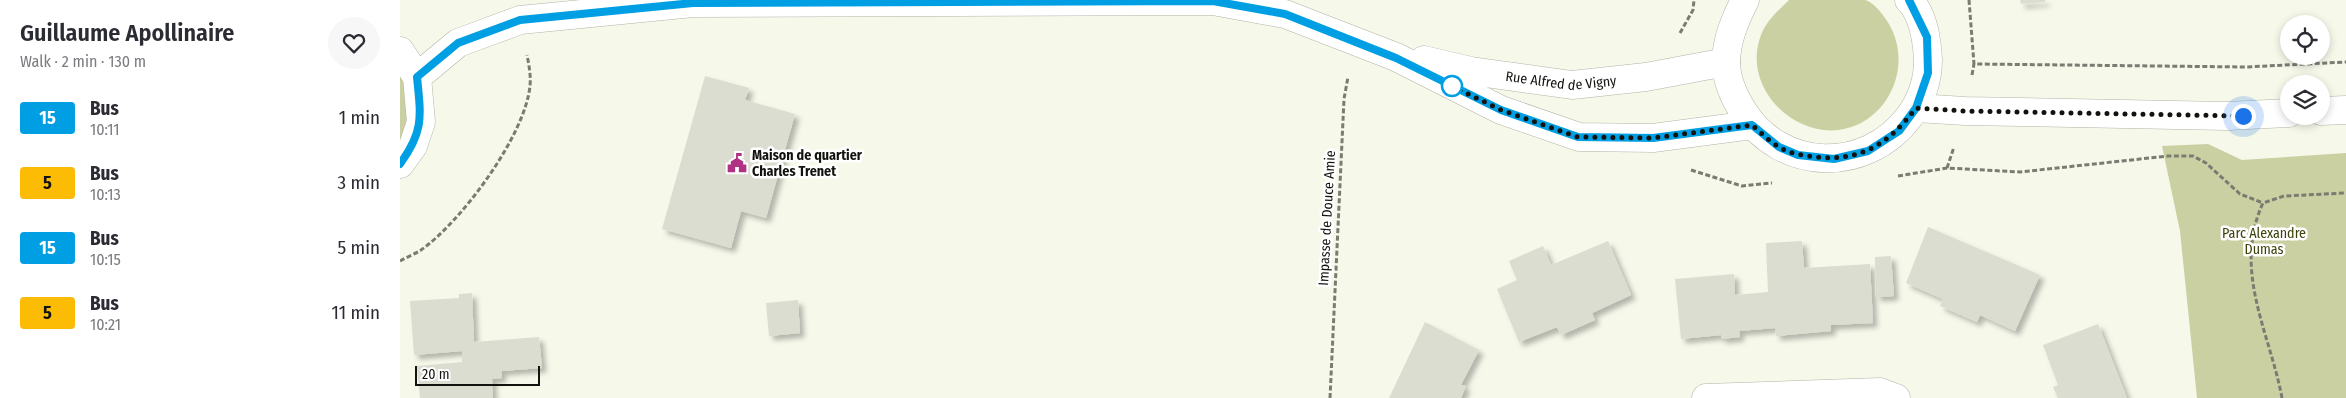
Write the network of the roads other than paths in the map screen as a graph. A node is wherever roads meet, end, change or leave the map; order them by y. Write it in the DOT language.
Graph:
graph roads {
  1 [pos="1745,0"];
  2 [pos="1909,0"];
  3 [pos="400,51"];
  4 [pos="1396,58"];
  5 [pos="1726,62"];
  6 [pos="417,77"];
  7 [pos="1916,108"];
  8 [pos="2346,110"];
  9 [pos="2330,111"];
  10 [pos="2280,113"];
  11 [pos="1752,125"];
  12 [pos="400,164"];
  13 [pos="1706,398"];
  14 [pos="1896,398"];
  1 -- 5 [label="street"];
  2 -- 7 [label="street"];
  3 -- 6 [label="street"];
  4 -- 5 [label="street, Rue Alfred de Vigny"];
  4 -- 6 [label="street, Rue Alfred de Vigny"];
  4 -- 11 [label="street, Rue Alfred de Vigny"];
  5 -- 11 [label="street"];
  6 -- 12 [label="street"];
  7 -- 10 [label="street"];
  7 -- 11 [label="street"];
  8 -- 9 [label="street"];
  13 -- 14 [label="street"];
}
